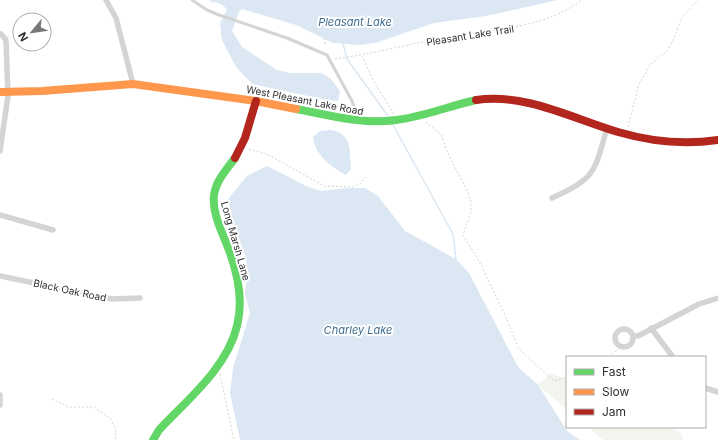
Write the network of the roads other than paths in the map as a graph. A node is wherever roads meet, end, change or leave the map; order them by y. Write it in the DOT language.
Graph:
graph roads {
  1 [pos="106,0"];
  2 [pos="192,0"];
  3 [pos="1,34"];
  4 [pos="133,84"];
  5 [pos="4,92"];
  6 [pos="256,101"];
  7 [pos="358,121"];
  8 [pos="607,128"];
  9 [pos="718,140"];
  10 [pos="0,151"];
  11 [pos="552,198"];
  12 [pos="0,215"];
  13 [pos="53,230"];
  14 [pos="0,276"];
  15 [pos="140,298"];
  16 [pos="718,298"];
  17 [pos="652,328"];
  18 [pos="633,336"];
  19 [pos="672,356"];
  20 [pos="706,388"];
  21 [pos="718,392"];
  22 [pos="0,395"];
  23 [pos="0,405"];
  24 [pos="153,440"];
  1 -- 4 [label="street"];
  2 -- 7 [label="lane"];
  3 -- 5 [label="street"];
  4 -- 5 [label="street, West Pleasant Lake Road"];
  4 -- 6 [label="street, West Pleasant Lake Road"];
  5 -- 10 [label="street"];
  6 -- 7 [label="street, West Pleasant Lake Road"];
  6 -- 24 [label="street, Long Marsh Lane"];
  7 -- 8 [label="street, West Pleasant Lake Road"];
  8 -- 9 [label="street, West Pleasant Lake Road"];
  8 -- 11 [label="street"];
  12 -- 13 [label="street"];
  14 -- 15 [label="street, Black Oak Road"];
  16 -- 17 [label="street"];
  17 -- 18 [label="street"];
  17 -- 19 [label="street"];
  18 -- 18 [label="street"];
  20 -- 21 [label="street"];
  22 -- 23 [label="street"];
}
